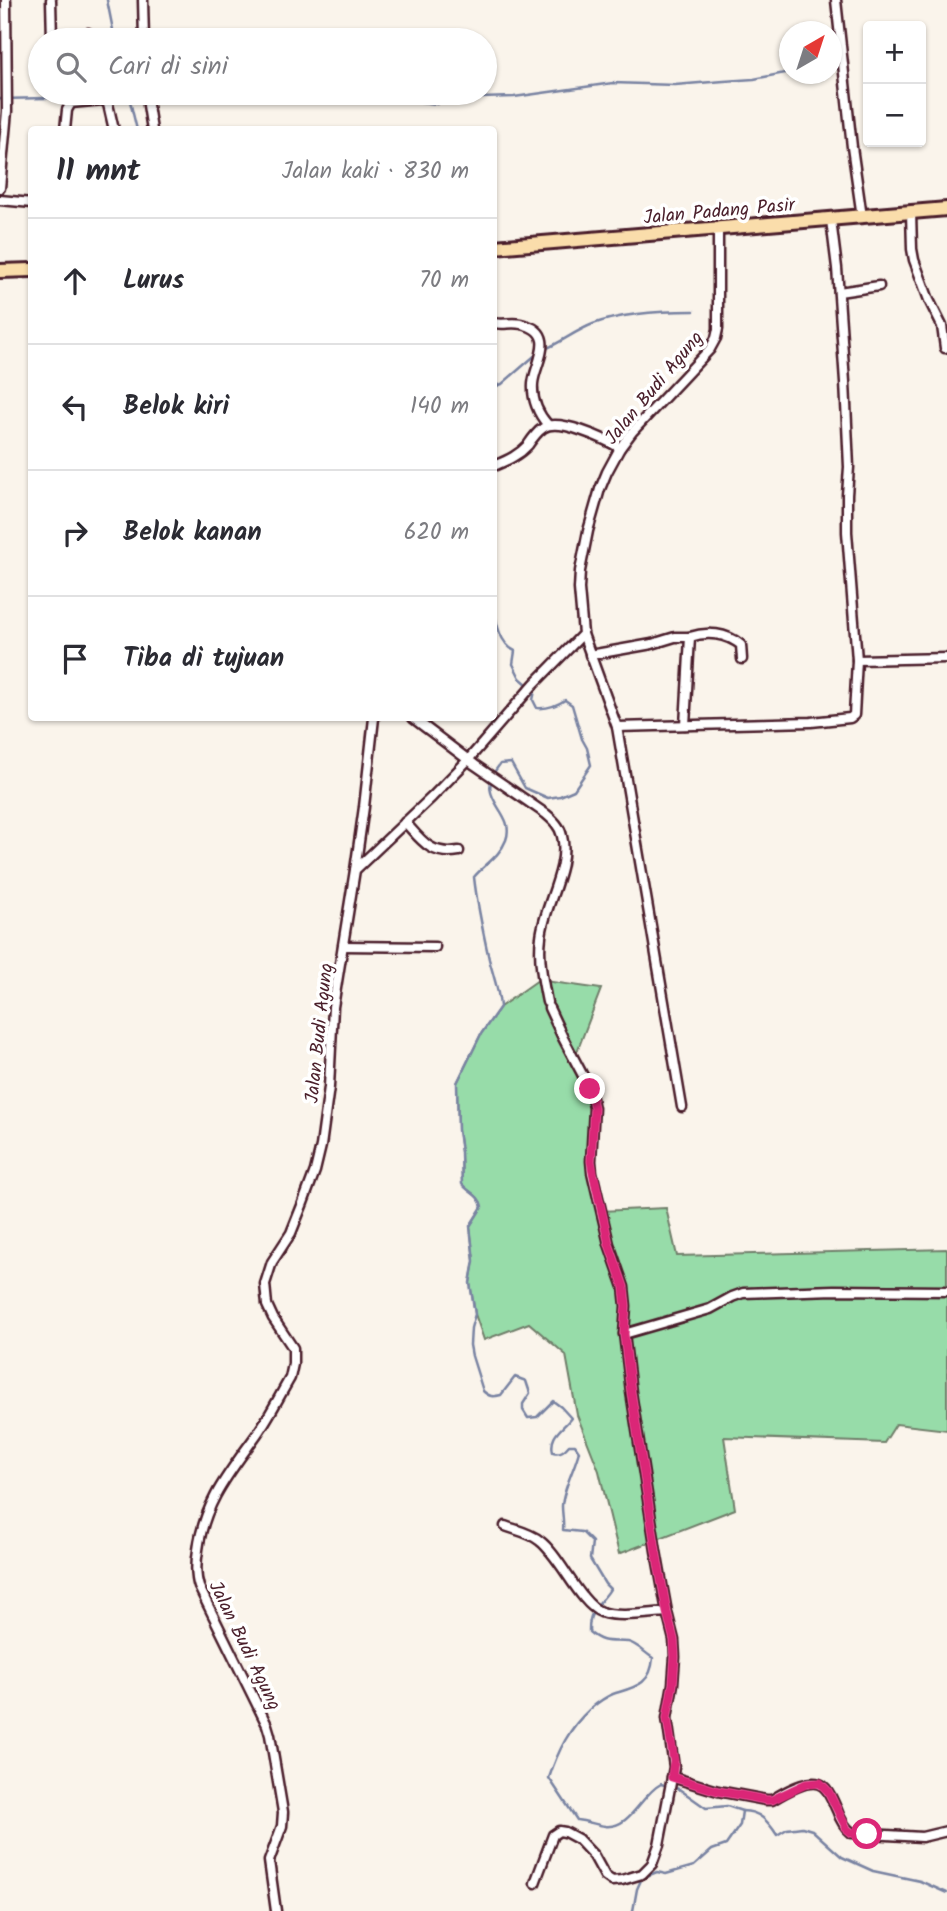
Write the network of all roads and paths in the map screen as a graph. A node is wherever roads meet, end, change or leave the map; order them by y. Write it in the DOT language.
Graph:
graph roads {
  1 [pos="6,0"];
  2 [pos="51,0"];
  3 [pos="143,0"];
  4 [pos="836,0"];
  5 [pos="52,28"];
  6 [pos="144,28"];
  7 [pos="70,105"];
  8 [pos="108,105"];
  9 [pos="148,105"];
  10 [pos="65,126"];
  11 [pos="113,126"];
  12 [pos="151,126"];
  13 [pos="0,188"];
  14 [pos="0,200"];
  15 [pos="28,203"];
  16 [pos="947,209"];
  17 [pos="911,212"];
  18 [pos="862,217"];
  19 [pos="831,220"];
  20 [pos="718,229"];
  21 [pos="497,247"];
  22 [pos="28,270"];
  23 [pos="0,271"];
  24 [pos="879,286"];
  25 [pos="839,292"];
  26 [pos="497,323"];
  27 [pos="945,326"];
  28 [pos="944,348"];
  29 [pos="548,425"];
  30 [pos="620,448"];
  31 [pos="497,465"];
  32 [pos="583,635"];
  33 [pos="690,637"];
  34 [pos="590,655"];
  35 [pos="947,658"];
  36 [pos="742,659"];
  37 [pos="856,660"];
  38 [pos="374,721"];
  39 [pos="416,721"];
  40 [pos="685,724"];
  41 [pos="617,727"];
  42 [pos="468,760"];
  43 [pos="405,822"];
  44 [pos="459,851"];
  45 [pos="355,870"];
  46 [pos="343,946"];
  47 [pos="435,947"];
  48 [pos="682,1107"];
  49 [pos="947,1291"];
  50 [pos="624,1334"];
  51 [pos="505,1526"];
  52 [pos="667,1612"];
  53 [pos="672,1780"];
  54 [pos="947,1831"];
  55 [pos="535,1883"];
  56 [pos="276,1911"];
  1 -- 13 [label="street"];
  2 -- 5 [label="street"];
  3 -- 6 [label="street"];
  4 -- 18 [label="street"];
  7 -- 10 [label="street"];
  8 -- 11 [label="street"];
  9 -- 12 [label="street"];
  14 -- 15 [label="street"];
  16 -- 17 [label="highway, Jalan Padang Pasir"];
  17 -- 18 [label="highway, Jalan Padang Pasir"];
  17 -- 27 [label="street"];
  18 -- 19 [label="highway, Jalan Padang Pasir"];
  19 -- 20 [label="highway, Jalan Padang Pasir"];
  19 -- 25 [label="street"];
  20 -- 21 [label="highway, Jalan Padang Pasir"];
  20 -- 30 [label="street, Jalan Budi Agung"];
  22 -- 23 [label="highway"];
  24 -- 25 [label="street"];
  25 -- 37 [label="street"];
  26 -- 29 [label="street"];
  27 -- 28 [label="street"];
  29 -- 30 [label="street"];
  29 -- 31 [label="street"];
  30 -- 32 [label="street, Jalan Budi Agung"];
  32 -- 34 [label="street, Jalan Budi Agung"];
  32 -- 42 [label="street"];
  33 -- 34 [label="street"];
  33 -- 36 [label="street"];
  33 -- 40 [label="street"];
  34 -- 41 [label="street, Jalan Budi Agung"];
  35 -- 37 [label="street"];
  37 -- 40 [label="street"];
  38 -- 45 [label="street, Jalan Budi Agung"];
  39 -- 42 [label="street"];
  40 -- 41 [label="street"];
  41 -- 48 [label="street, Jalan Budi Agung"];
  42 -- 43 [label="street"];
  42 -- 50 [label="street"];
  43 -- 44 [label="street"];
  43 -- 45 [label="street"];
  45 -- 46 [label="street, Jalan Budi Agung"];
  46 -- 47 [label="street"];
  46 -- 56 [label="street, Jalan Budi Agung"];
  49 -- 50 [label="street"];
  50 -- 52 [label="street"];
  51 -- 52 [label="street"];
  52 -- 53 [label="street"];
  53 -- 54 [label="street"];
  53 -- 55 [label="street"];
}
